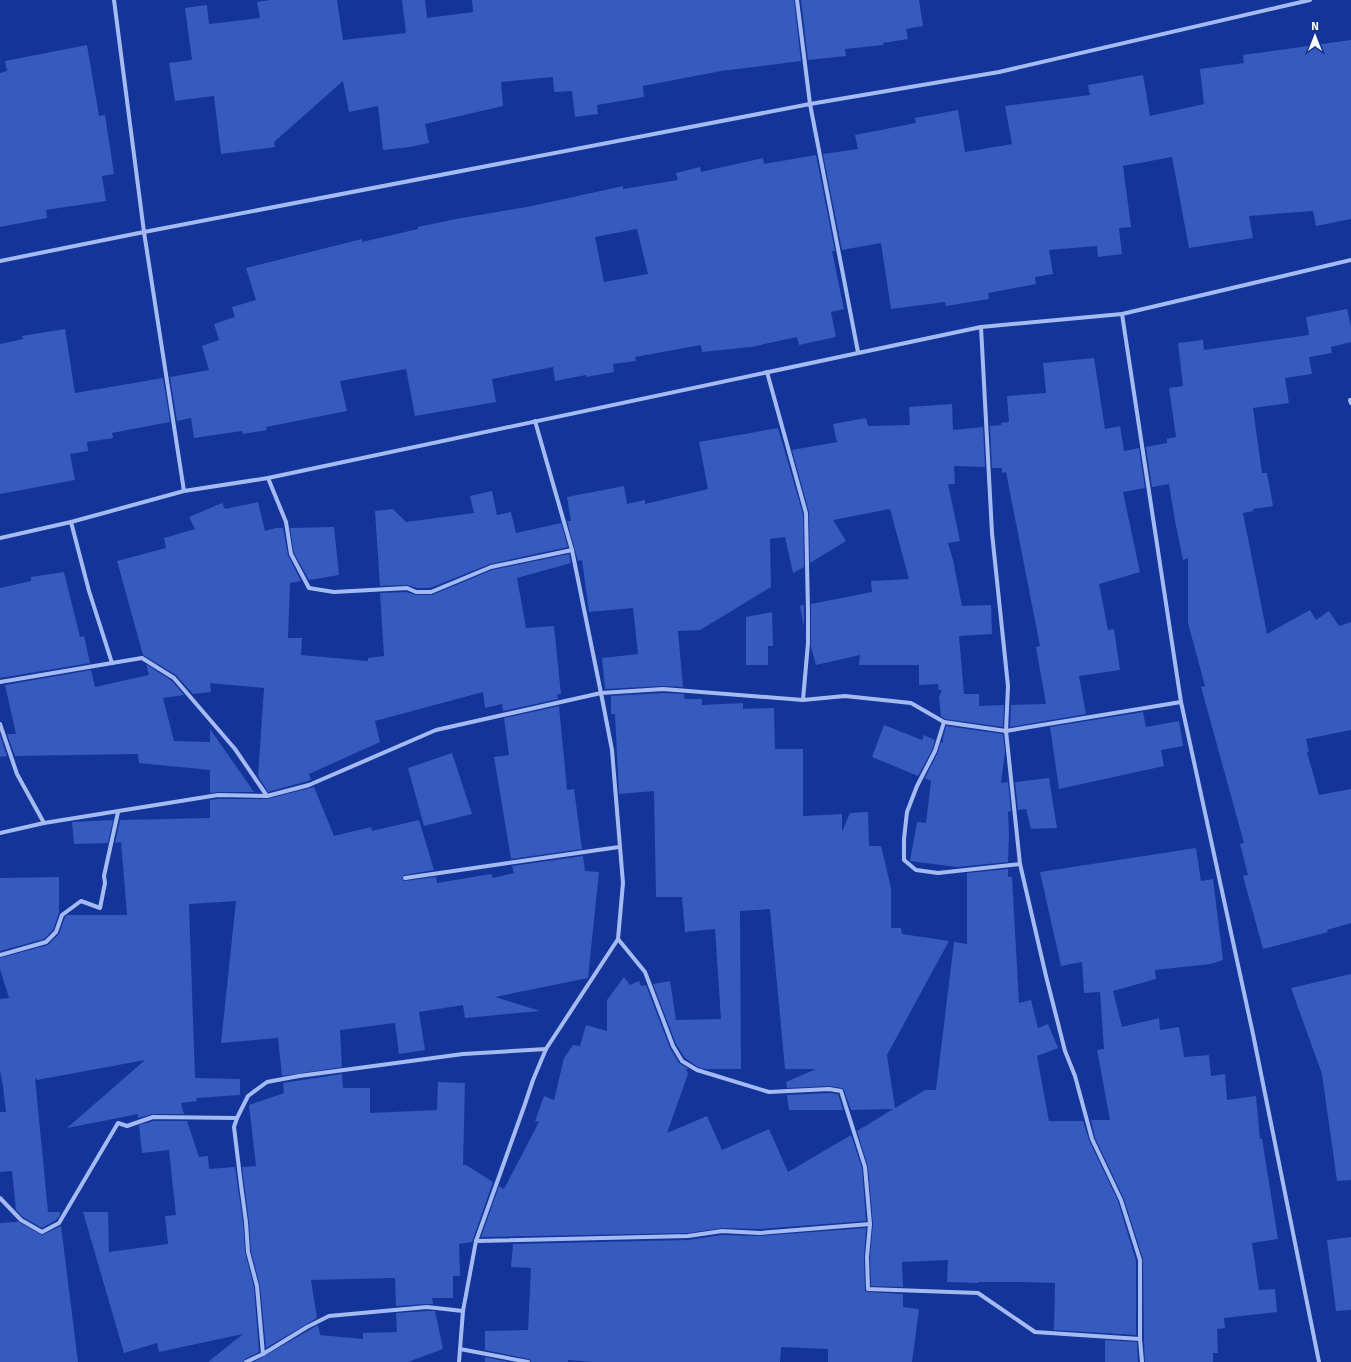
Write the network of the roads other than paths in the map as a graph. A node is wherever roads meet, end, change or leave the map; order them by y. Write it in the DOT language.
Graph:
graph roads {
  1 [pos="114,0"];
  2 [pos="796,0"];
  3 [pos="1310,0"];
  4 [pos="810,104"];
  5 [pos="144,232"];
  6 [pos="1351,260"];
  7 [pos="0,261"];
  8 [pos="1122,314"];
  9 [pos="981,327"];
  10 [pos="858,352"];
  11 [pos="767,372"];
  12 [pos="535,421"];
  13 [pos="268,478"];
  14 [pos="184,491"];
  15 [pos="71,522"];
  16 [pos="0,538"];
  17 [pos="572,550"];
  18 [pos="112,663"];
  19 [pos="0,682"];
  20 [pos="601,693"];
  21 [pos="803,700"];
  22 [pos="1181,702"];
  23 [pos="944,722"];
  24 [pos="0,724"];
  25 [pos="1006,731"];
  26 [pos="267,796"];
  27 [pos="118,812"];
  28 [pos="44,823"];
  29 [pos="0,833"];
  30 [pos="619,847"];
  31 [pos="1020,864"];
  32 [pos="405,878"];
  33 [pos="618,939"];
  34 [pos="0,955"];
  35 [pos="546,1050"];
  36 [pos="237,1118"];
  37 [pos="0,1198"];
  38 [pos="870,1224"];
  39 [pos="476,1241"];
  40 [pos="463,1311"];
  41 [pos="1140,1339"];
  42 [pos="460,1349"];
  43 [pos="263,1354"];
  44 [pos="246,1362"];
  45 [pos="459,1362"];
  46 [pos="528,1362"];
  47 [pos="1142,1362"];
  48 [pos="1319,1362"];
  1 -- 5 [label="street"];
  2 -- 4 [label="street"];
  3 -- 4 [label="street"];
  4 -- 5 [label="street"];
  4 -- 10 [label="street"];
  5 -- 7 [label="street"];
  5 -- 14 [label="street"];
  6 -- 8 [label="street"];
  8 -- 9 [label="street"];
  8 -- 22 [label="street"];
  9 -- 10 [label="street"];
  9 -- 25 [label="street"];
  10 -- 11 [label="street"];
  11 -- 12 [label="street"];
  11 -- 21 [label="street"];
  12 -- 13 [label="street"];
  12 -- 17 [label="street"];
  13 -- 14 [label="street"];
  13 -- 17 [label="street"];
  14 -- 15 [label="street"];
  15 -- 16 [label="street"];
  15 -- 18 [label="street"];
  17 -- 20 [label="street"];
  18 -- 19 [label="street"];
  18 -- 26 [label="street"];
  20 -- 21 [label="street"];
  20 -- 26 [label="street"];
  20 -- 30 [label="street"];
  21 -- 23 [label="street"];
  22 -- 25 [label="street"];
  22 -- 48 [label="street"];
  23 -- 25 [label="street"];
  23 -- 31 [label="street"];
  24 -- 28 [label="street"];
  25 -- 31 [label="street"];
  26 -- 27 [label="street"];
  27 -- 28 [label="street"];
  27 -- 34 [label="street"];
  28 -- 29 [label="street"];
  30 -- 32 [label="street"];
  30 -- 33 [label="street"];
  31 -- 41 [label="street"];
  33 -- 35 [label="street"];
  33 -- 38 [label="street"];
  35 -- 36 [label="street"];
  35 -- 39 [label="street"];
  36 -- 37 [label="street"];
  36 -- 43 [label="street"];
  38 -- 39 [label="street"];
  38 -- 41 [label="street"];
  39 -- 40 [label="street"];
  40 -- 42 [label="street"];
  40 -- 43 [label="street"];
  41 -- 47 [label="street"];
  42 -- 45 [label="street"];
  42 -- 46 [label="street"];
  43 -- 44 [label="street"];
}
